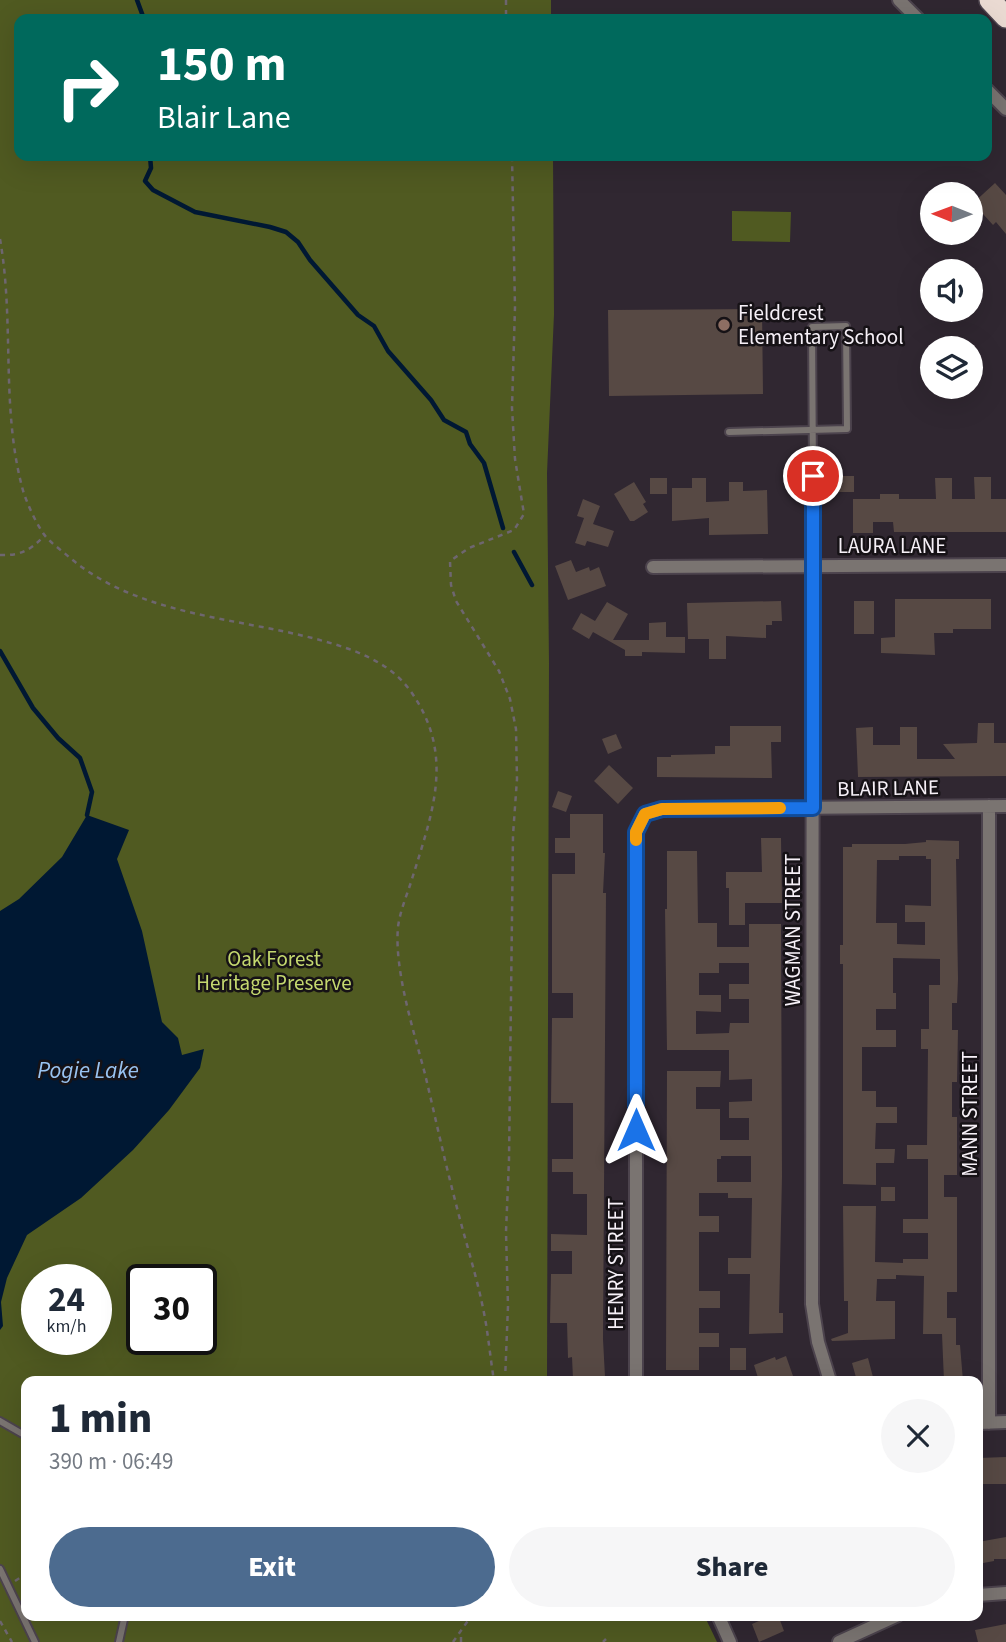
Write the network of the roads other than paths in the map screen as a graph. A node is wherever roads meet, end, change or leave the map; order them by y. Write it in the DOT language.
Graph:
graph roads {
  1 [pos="899,0"];
  2 [pos="990,0"];
  3 [pos="913,14"];
  4 [pos="1006,17"];
  5 [pos="992,95"];
  6 [pos="1006,109"];
  7 [pos="813,429"];
  8 [pos="729,432"];
  9 [pos="813,476"];
  10 [pos="1006,565"];
  11 [pos="653,566"];
  12 [pos="811,566"];
  13 [pos="989,806"];
  14 [pos="1006,806"];
  15 [pos="813,808"];
  16 [pos="645,814"];
  17 [pos="636,1376"];
  18 [pos="828,1376"];
  19 [pos="0,1422"];
  20 [pos="1006,1422"];
  21 [pos="983,1423"];
  22 [pos="21,1433"];
  23 [pos="0,1569"];
  24 [pos="1006,1593"];
  25 [pos="983,1595"];
  26 [pos="21,1613"];
  27 [pos="25,1621"];
  28 [pos="124,1621"];
  29 [pos="721,1621"];
  30 [pos="885,1621"];
  31 [pos="35,1642"];
  32 [pos="119,1642"];
  33 [pos="730,1642"];
  34 [pos="839,1642"];
  1 -- 3 [label="street"];
  2 -- 4 [label="highway"];
  5 -- 6 [label="street"];
  7 -- 7 [label="lane"];
  7 -- 8 [label="lane"];
  7 -- 9 [label="lane"];
  9 -- 12 [label="street, WAGMAN STREET"];
  10 -- 12 [label="street, LAURA LANE"];
  11 -- 12 [label="street, LAURA LANE"];
  12 -- 15 [label="street, WAGMAN STREET"];
  13 -- 14 [label="street, BLAIR LANE"];
  13 -- 15 [label="street, BLAIR LANE"];
  13 -- 21 [label="street, MANN STREET"];
  15 -- 16 [label="street, BLAIR LANE"];
  15 -- 18 [label="street, WAGMAN STREET"];
  16 -- 17 [label="street, HENRY STREET"];
  19 -- 22 [label="lane"];
  20 -- 21 [label="street"];
  23 -- 26 [label="lane"];
  24 -- 25 [label="street"];
  27 -- 31 [label="lane"];
  28 -- 32 [label="lane"];
  29 -- 33 [label="street"];
  30 -- 34 [label="street"];
}
